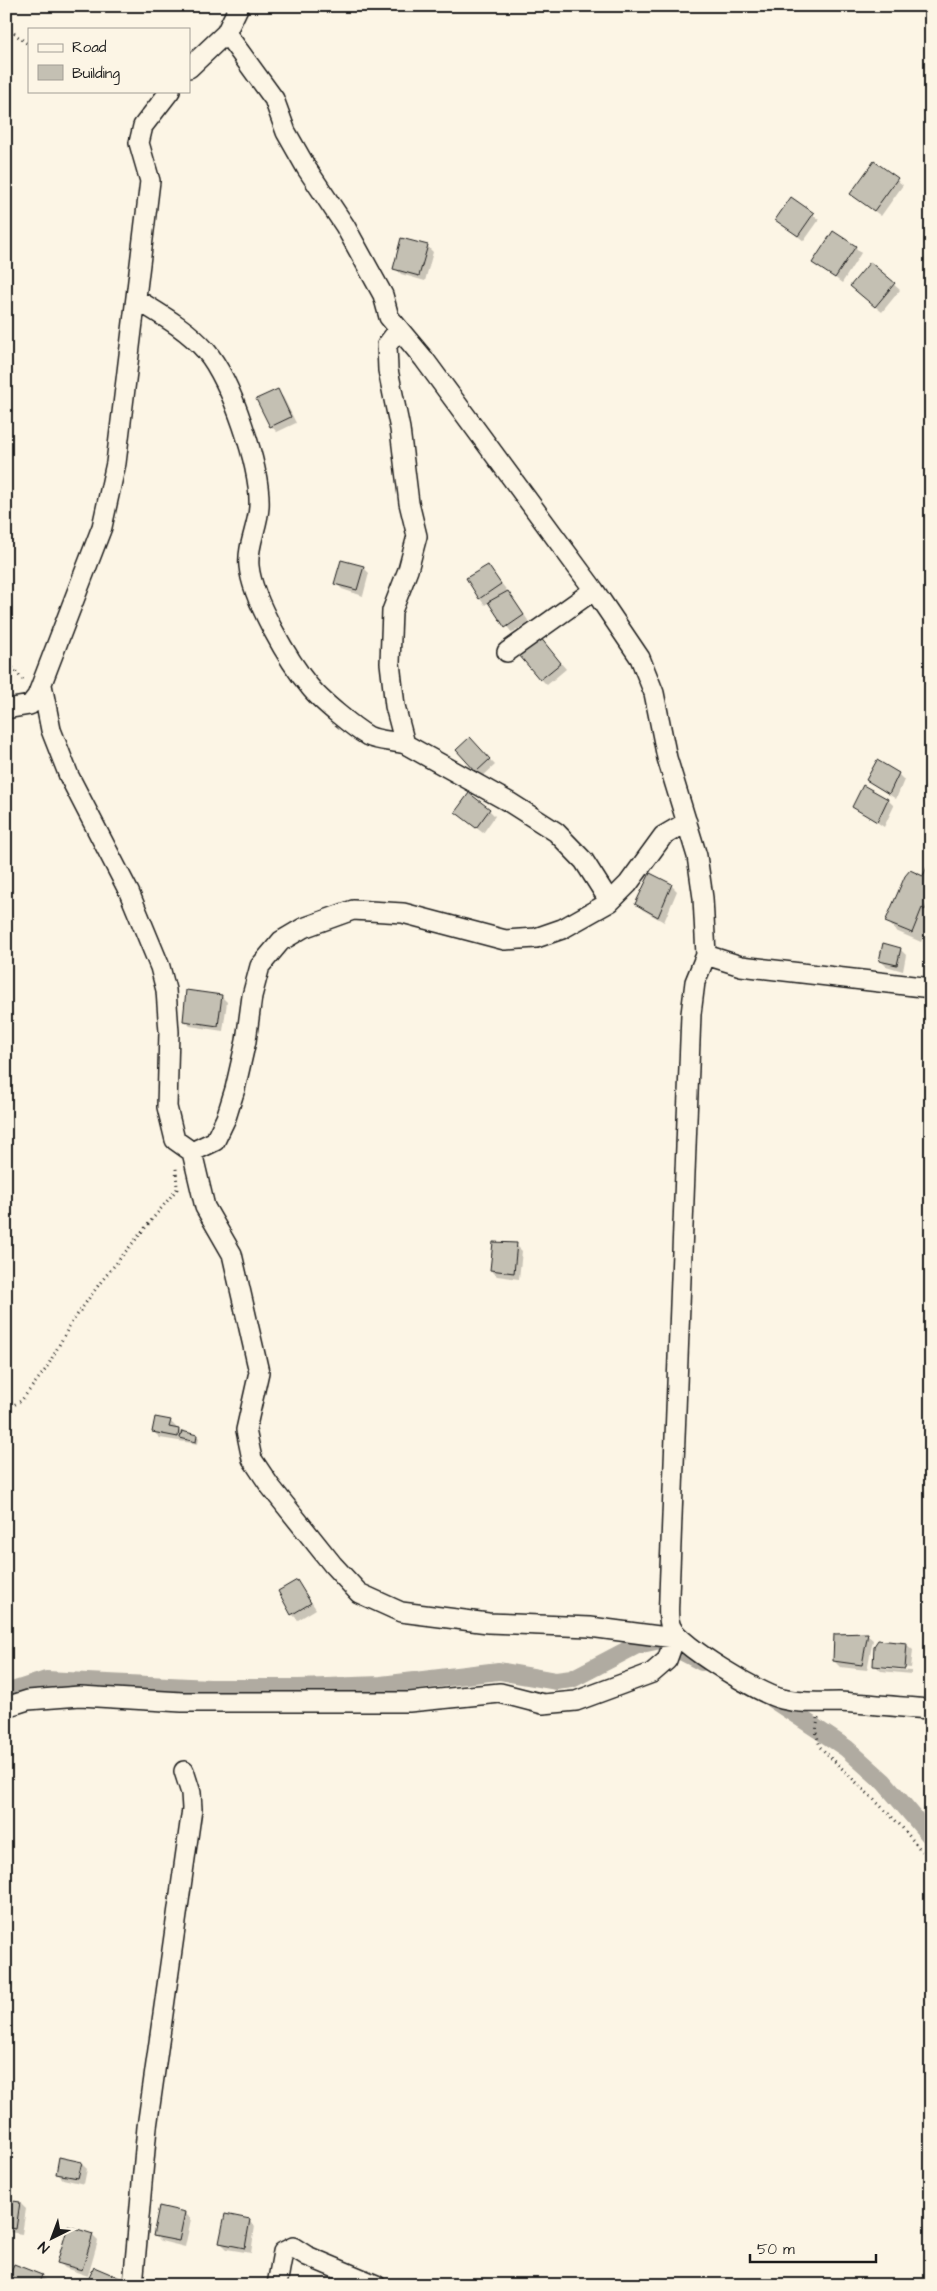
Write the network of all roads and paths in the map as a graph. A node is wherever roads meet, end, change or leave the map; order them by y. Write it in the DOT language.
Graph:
graph roads {
  1 [pos="239,6"];
  2 [pos="6,27"];
  3 [pos="226,33"];
  4 [pos="28,44"];
  5 [pos="190,67"];
  6 [pos="169,92"];
  7 [pos="136,300"];
  8 [pos="399,329"];
  9 [pos="594,590"];
  10 [pos="507,652"];
  11 [pos="6,660"];
  12 [pos="40,691"];
  13 [pos="6,709"];
  14 [pos="405,744"];
  15 [pos="687,822"];
  16 [pos="610,902"];
  17 [pos="706,955"];
  18 [pos="931,988"];
  19 [pos="176,1140"];
  20 [pos="192,1152"];
  21 [pos="6,1409"];
  22 [pos="673,1645"];
  23 [pos="6,1707"];
  24 [pos="931,1709"];
  25 [pos="818,1718"];
  26 [pos="184,1771"];
  27 [pos="931,1862"];
  28 [pos="133,2285"];
  29 [pos="277,2285"];
  30 [pos="376,2285"];
  1 -- 3 [label="street"];
  2 -- 4 [label="path"];
  3 -- 5 [label="street"];
  3 -- 8 [label="street"];
  6 -- 7 [label="street"];
  7 -- 12 [label="street"];
  7 -- 14 [label="street"];
  8 -- 9 [label="street"];
  8 -- 14 [label="street"];
  9 -- 10 [label="street"];
  9 -- 15 [label="street"];
  11 -- 12 [label="path"];
  12 -- 13 [label="street"];
  12 -- 19 [label="street"];
  14 -- 16 [label="street"];
  15 -- 16 [label="street"];
  15 -- 17 [label="street"];
  16 -- 20 [label="street"];
  17 -- 18 [label="street"];
  17 -- 22 [label="street"];
  19 -- 20 [label="street"];
  19 -- 21 [label="path"];
  20 -- 22 [label="street"];
  22 -- 23 [label="street"];
  22 -- 24 [label="street"];
  25 -- 27 [label="path"];
  26 -- 28 [label="street"];
  29 -- 30 [label="street"];
}
